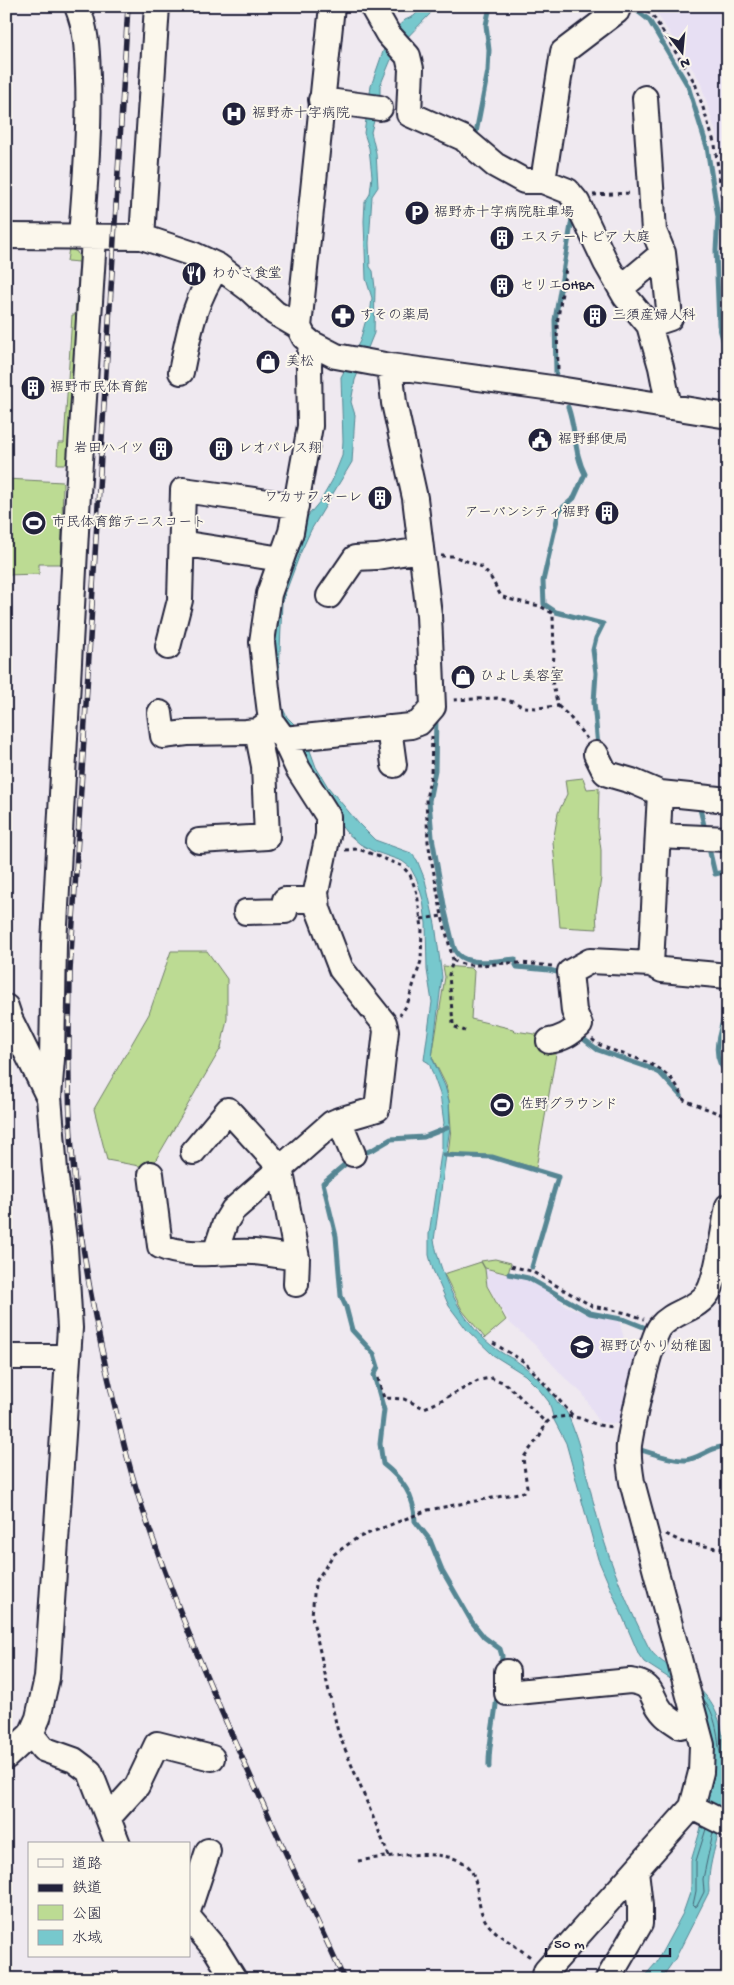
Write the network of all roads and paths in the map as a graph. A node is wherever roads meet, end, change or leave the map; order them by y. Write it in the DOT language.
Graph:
graph roads {
  1 [pos="77,6"];
  2 [pos="157,6"];
  3 [pos="332,6"];
  4 [pos="372,6"];
  5 [pos="615,6"];
  6 [pos="641,6"];
  7 [pos="645,98"];
  8 [pos="321,100"];
  9 [pos="372,107"];
  10 [pos="543,181"];
  11 [pos="650,193"];
  12 [pos="572,195"];
  13 [pos="728,205"];
  14 [pos="6,236"];
  15 [pos="88,237"];
  16 [pos="142,237"];
  17 [pos="663,253"];
  18 [pos="218,266"];
  19 [pos="566,268"];
  20 [pos="621,288"];
  21 [pos="650,325"];
  22 [pos="305,335"];
  23 [pos="384,365"];
  24 [pos="558,370"];
  25 [pos="181,372"];
  26 [pos="668,407"];
  27 [pos="728,416"];
  28 [pos="296,506"];
  29 [pos="193,545"];
  30 [pos="421,553"];
  31 [pos="281,559"];
  32 [pos="329,596"];
  33 [pos="168,647"];
  34 [pos="432,706"];
  35 [pos="558,706"];
  36 [pos="160,713"];
  37 [pos="273,719"];
  38 [pos="389,728"];
  39 [pos="596,754"];
  40 [pos="394,765"];
  41 [pos="660,793"];
  42 [pos="728,800"];
  43 [pos="658,836"];
  44 [pos="728,839"];
  45 [pos="199,841"];
  46 [pos="325,853"];
  47 [pos="316,900"];
  48 [pos="246,912"];
  49 [pos="442,916"];
  50 [pos="421,919"];
  51 [pos="454,960"];
  52 [pos="651,964"];
  53 [pos="570,972"];
  54 [pos="724,976"];
  55 [pos="6,1007"];
  56 [pos="384,1024"];
  57 [pos="576,1029"];
  58 [pos="464,1031"];
  59 [pos="549,1041"];
  60 [pos="49,1097"];
  61 [pos="728,1116"];
  62 [pos="339,1120"];
  63 [pos="193,1152"];
  64 [pos="353,1154"];
  65 [pos="280,1167"];
  66 [pos="151,1174"];
  67 [pos="728,1206"];
  68 [pos="215,1253"];
  69 [pos="297,1258"];
  70 [pos="511,1266"];
  71 [pos="296,1284"];
  72 [pos="659,1328"];
  73 [pos="493,1342"];
  74 [pos="68,1356"];
  75 [pos="6,1357"];
  76 [pos="378,1378"];
  77 [pos="574,1417"];
  78 [pos="546,1423"];
  79 [pos="633,1428"];
  80 [pos="645,1532"];
  81 [pos="728,1550"];
  82 [pos="507,1672"];
  83 [pos="693,1708"];
  84 [pos="31,1734"];
  85 [pos="6,1756"];
  86 [pos="212,1758"];
  87 [pos="692,1807"];
  88 [pos="108,1818"];
  89 [pos="728,1825"];
  90 [pos="117,1842"];
  91 [pos="208,1851"];
  92 [pos="389,1856"];
  93 [pos="358,1861"];
  94 [pos="636,1870"];
  95 [pos="190,1905"];
  96 [pos="190,1919"];
  97 [pos="545,1975"];
  98 [pos="234,1979"];
  99 [pos="608,1979"];
  1 -- 15 [label="street"];
  2 -- 16 [label="street"];
  3 -- 8 [label="street"];
  4 -- 10 [label="street"];
  5 -- 10 [label="street"];
  6 -- 13 [label="path"];
  7 -- 11 [label="street"];
  8 -- 9 [label="street"];
  8 -- 22 [label="street"];
  10 -- 12 [label="street"];
  11 -- 12 [label="path"];
  11 -- 17 [label="street"];
  12 -- 20 [label="street"];
  14 -- 15 [label="street"];
  15 -- 16 [label="street"];
  15 -- 60 [label="street"];
  16 -- 18 [label="street"];
  17 -- 20 [label="street"];
  17 -- 21 [label="street"];
  18 -- 22 [label="street"];
  18 -- 25 [label="street"];
  19 -- 24 [label="path"];
  20 -- 21 [label="street"];
  21 -- 26 [label="street"];
  22 -- 23 [label="street"];
  22 -- 28 [label="street"];
  23 -- 26 [label="street"];
  23 -- 30 [label="street"];
  26 -- 27 [label="street"];
  28 -- 31 [label="street"];
  28 -- 33 [label="street"];
  29 -- 31 [label="street"];
  30 -- 32 [label="street"];
  30 -- 34 [label="street"];
  30 -- 35 [label="path"];
  31 -- 37 [label="street"];
  34 -- 35 [label="path"];
  34 -- 38 [label="street"];
  34 -- 49 [label="path"];
  35 -- 39 [label="path"];
  36 -- 37 [label="street"];
  37 -- 38 [label="street"];
  37 -- 45 [label="street"];
  37 -- 46 [label="street"];
  38 -- 40 [label="street"];
  39 -- 41 [label="street"];
  41 -- 42 [label="street"];
  41 -- 43 [label="street"];
  43 -- 44 [label="street"];
  43 -- 52 [label="street"];
  46 -- 47 [label="street"];
  46 -- 50 [label="path"];
  47 -- 48 [label="street"];
  47 -- 56 [label="street"];
  49 -- 50 [label="path"];
  49 -- 51 [label="path"];
  50 -- 56 [label="path"];
  51 -- 53 [label="path"];
  51 -- 58 [label="path"];
  52 -- 53 [label="street"];
  52 -- 54 [label="street"];
  53 -- 57 [label="street"];
  55 -- 60 [label="street"];
  56 -- 62 [label="street"];
  57 -- 59 [label="street"];
  57 -- 61 [label="path"];
  60 -- 74 [label="street"];
  62 -- 64 [label="street"];
  62 -- 65 [label="street"];
  63 -- 65 [label="street"];
  65 -- 68 [label="street"];
  65 -- 69 [label="street"];
  66 -- 68 [label="street"];
  67 -- 72 [label="street"];
  68 -- 69 [label="street"];
  69 -- 71 [label="street"];
  70 -- 72 [label="path"];
  72 -- 79 [label="street"];
  73 -- 77 [label="path"];
  74 -- 75 [label="street"];
  74 -- 84 [label="street"];
  76 -- 78 [label="path"];
  77 -- 78 [label="path"];
  77 -- 79 [label="path"];
  78 -- 92 [label="path"];
  79 -- 80 [label="street"];
  80 -- 81 [label="path"];
  80 -- 83 [label="street"];
  82 -- 83 [label="street"];
  83 -- 87 [label="street"];
  84 -- 85 [label="street"];
  84 -- 88 [label="street"];
  86 -- 88 [label="street"];
  87 -- 89 [label="street"];
  87 -- 94 [label="street"];
  88 -- 90 [label="street"];
  91 -- 95 [label="street"];
  92 -- 93 [label="path"];
  92 -- 97 [label="path"];
  94 -- 97 [label="street"];
  94 -- 99 [label="street"];
  96 -- 98 [label="street"];
}
